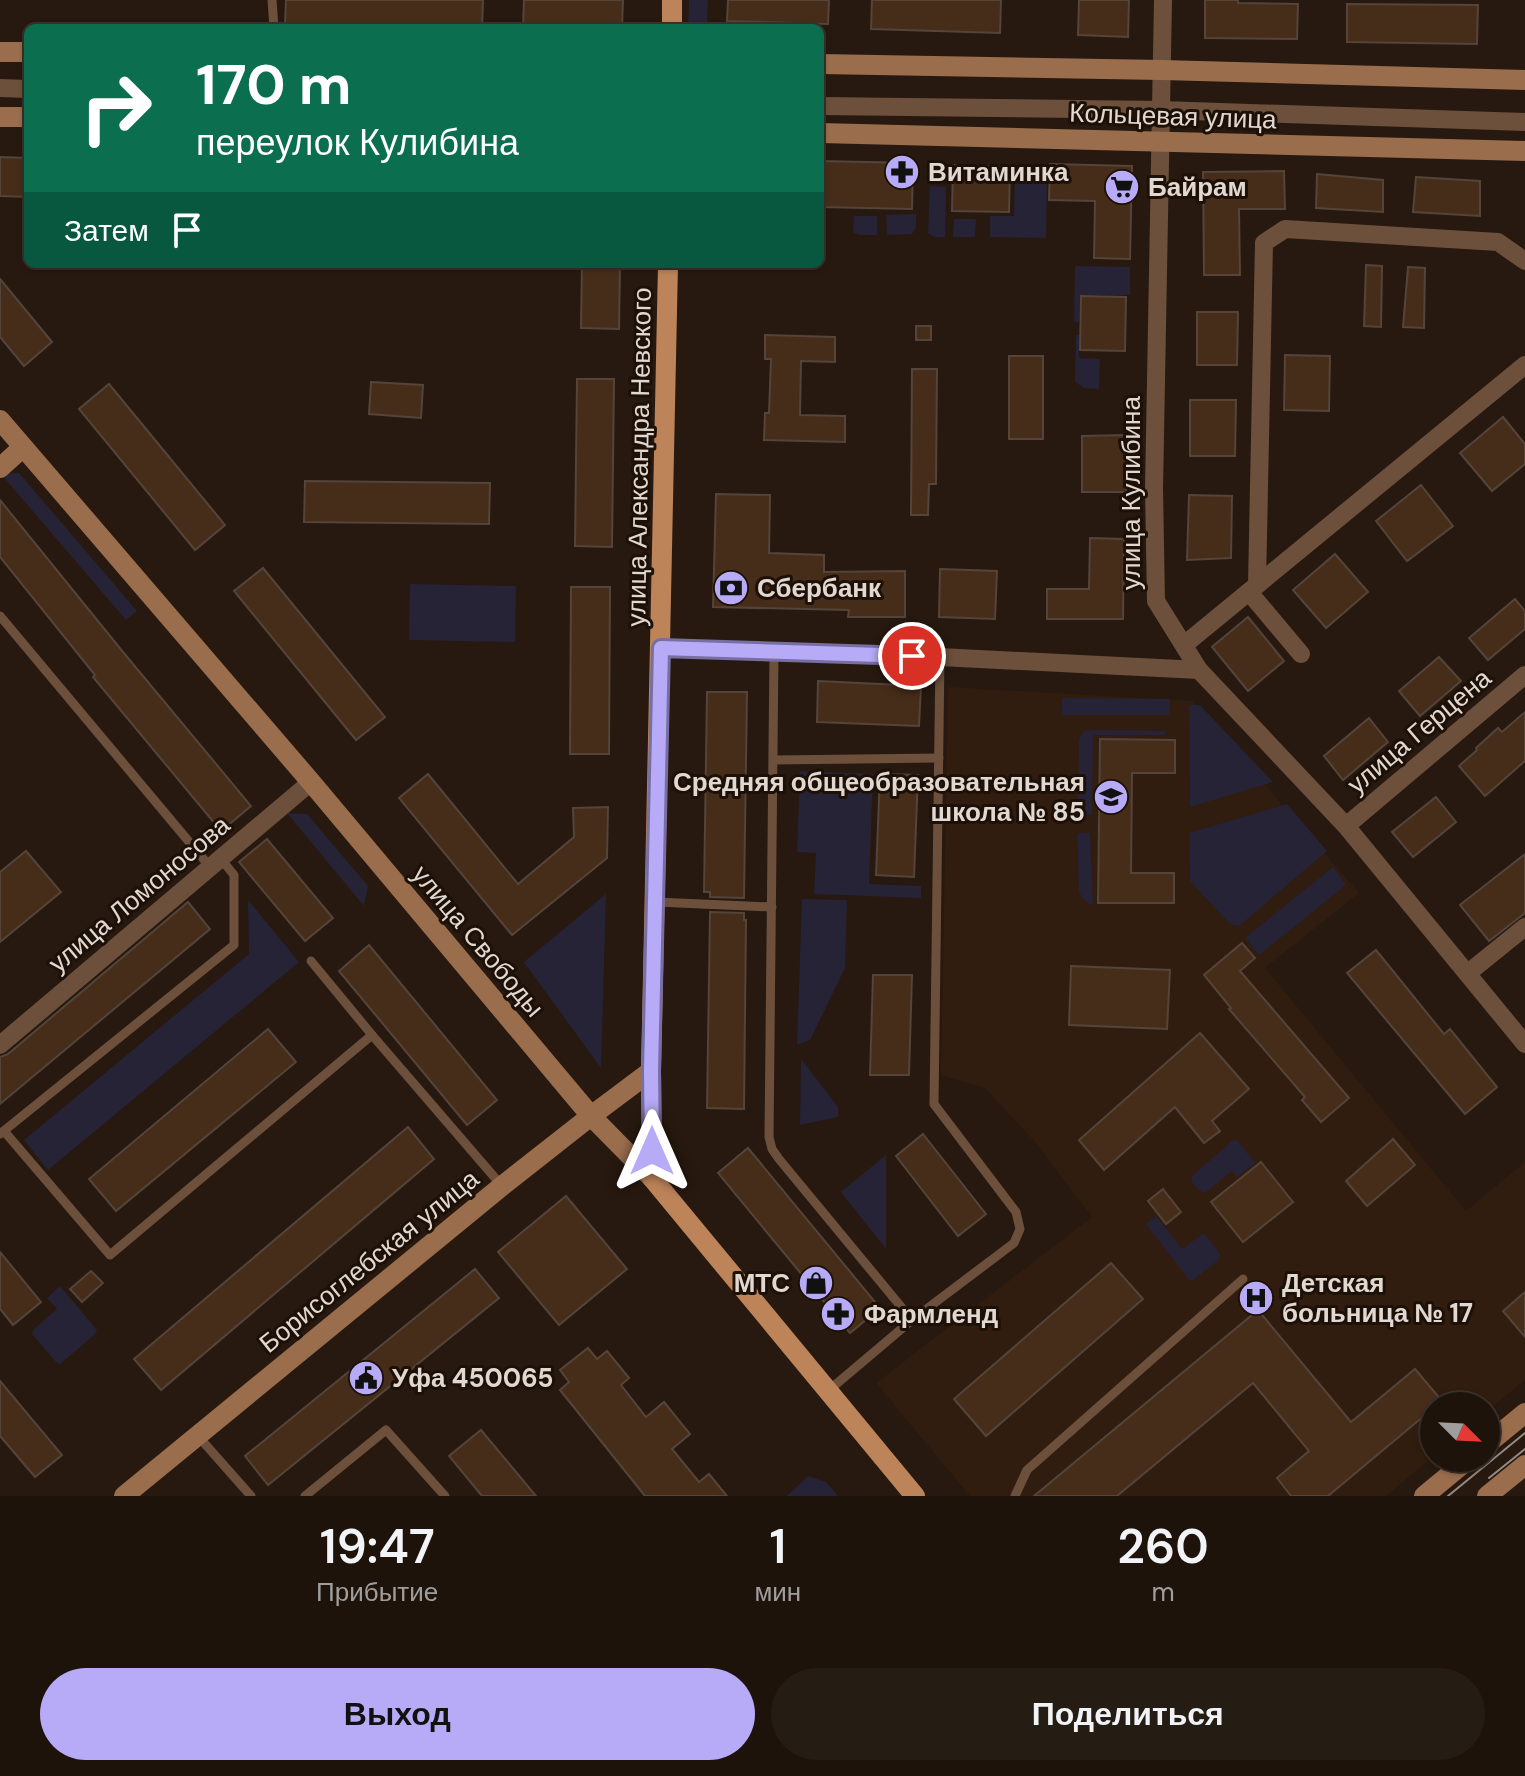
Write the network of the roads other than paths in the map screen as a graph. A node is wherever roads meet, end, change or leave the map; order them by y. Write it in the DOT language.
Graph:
graph roads {
  1 [pos="272,0"];
  2 [pos="672,0"];
  3 [pos="1163,0"];
  4 [pos="274,24"];
  5 [pos="672,24"];
  6 [pos="0,52"];
  7 [pos="24,52"];
  8 [pos="824,64"];
  9 [pos="1162,70"];
  10 [pos="1525,80"];
  11 [pos="0,88"];
  12 [pos="24,89"];
  13 [pos="824,106"];
  14 [pos="1162,110"];
  15 [pos="0,117"];
  16 [pos="24,117"];
  17 [pos="1525,122"];
  18 [pos="824,133"];
  19 [pos="1162,142"];
  20 [pos="1525,151"];
  21 [pos="1525,261"];
  22 [pos="668,268"];
  23 [pos="1525,365"];
  24 [pos="0,420"];
  25 [pos="22,448"];
  26 [pos="0,468"];
  27 [pos="1253,588"];
  28 [pos="0,616"];
  29 [pos="1184,645"];
  30 [pos="661,648"];
  31 [pos="774,652"];
  32 [pos="1301,654"];
  33 [pos="940,657"];
  34 [pos="1199,670"];
  35 [pos="1525,675"];
  36 [pos="939,758"];
  37 [pos="774,760"];
  38 [pos="311,782"];
  39 [pos="1346,826"];
  40 [pos="216,863"];
  41 [pos="656,902"];
  42 [pos="772,907"];
  43 [pos="1525,927"];
  44 [pos="311,961"];
  45 [pos="1468,973"];
  46 [pos="372,1035"];
  47 [pos="1525,1044"];
  48 [pos="0,1045"];
  49 [pos="651,1071"];
  50 [pos="591,1116"];
  51 [pos="2,1132"];
  52 [pos="652,1178"];
  53 [pos="502,1186"];
  54 [pos="1243,1279"];
  55 [pos="912,1320"];
  56 [pos="828,1391"];
  57 [pos="1525,1413"];
  58 [pos="1500,1434"];
  59 [pos="198,1435"];
  60 [pos="1525,1465"];
  61 [pos="1453,1472"];
  62 [pos="124,1496"];
  63 [pos="251,1496"];
  64 [pos="305,1496"];
  65 [pos="445,1496"];
  66 [pos="915,1496"];
  67 [pos="1015,1496"];
  68 [pos="1424,1496"];
  69 [pos="1487,1496"];
  1 -- 4 [label="lane"];
  2 -- 5 [label="main road"];
  3 -- 9 [label="street, улица Кулибина"];
  6 -- 7 [label="street"];
  8 -- 9 [label="street, Кольцевая улица"];
  9 -- 10 [label="street, Кольцевая улица"];
  9 -- 14 [label="street, улица Кулибина"];
  11 -- 12 [label="street"];
  13 -- 14 [label="street"];
  14 -- 17 [label="street"];
  14 -- 19 [label="street, улица Кулибина"];
  15 -- 16 [label="street"];
  18 -- 19 [label="street, Кольцевая улица"];
  19 -- 20 [label="street, Кольцевая улица"];
  19 -- 29 [label="street, улица Кулибина"];
  21 -- 27 [label="street"];
  22 -- 30 [label="main road, улица Александра Невского"];
  23 -- 27 [label="street"];
  24 -- 25 [label="street, улица Свободы"];
  25 -- 26 [label="street"];
  25 -- 38 [label="street, улица Свободы"];
  27 -- 29 [label="street"];
  27 -- 32 [label="street"];
  28 -- 40 [label="lane"];
  29 -- 34 [label="street, улица Кулибина"];
  30 -- 31 [label="street"];
  30 -- 41 [label="main road, улица Александра Невского"];
  31 -- 33 [label="street"];
  31 -- 37 [label="lane"];
  33 -- 34 [label="street"];
  33 -- 36 [label="lane"];
  34 -- 39 [label="street, улица Кулибина"];
  35 -- 39 [label="street, улица Герцена"];
  36 -- 37 [label="lane"];
  36 -- 55 [label="lane"];
  37 -- 42 [label="lane"];
  38 -- 40 [label="street, улица Ломоносова"];
  38 -- 50 [label="street, улица Свободы"];
  39 -- 45 [label="street, улица Кулибина"];
  40 -- 48 [label="street, улица Ломоносова"];
  40 -- 51 [label="lane"];
  41 -- 42 [label="lane"];
  41 -- 49 [label="main road, улица Александра Невского"];
  42 -- 55 [label="lane"];
  43 -- 45 [label="street"];
  44 -- 46 [label="lane"];
  45 -- 47 [label="street, улица Кулибина"];
  46 -- 51 [label="lane"];
  46 -- 53 [label="lane"];
  49 -- 50 [label="street, Борисоглебская улица"];
  49 -- 52 [label="main road, улица Александра Невского"];
  50 -- 52 [label="street, улица Свободы"];
  50 -- 53 [label="street, Борисоглебская улица"];
  52 -- 56 [label="main road, улица Свободы"];
  53 -- 59 [label="street, Борисоглебская улица"];
  54 -- 67 [label="lane"];
  55 -- 56 [label="lane"];
  56 -- 66 [label="main road, улица Свободы"];
  57 -- 58 [label="street"];
  59 -- 62 [label="street, Борисоглебская улица"];
  59 -- 63 [label="lane"];
  60 -- 69 [label="street"];
  61 -- 68 [label="street"];
  64 -- 65 [label="lane"];
}
